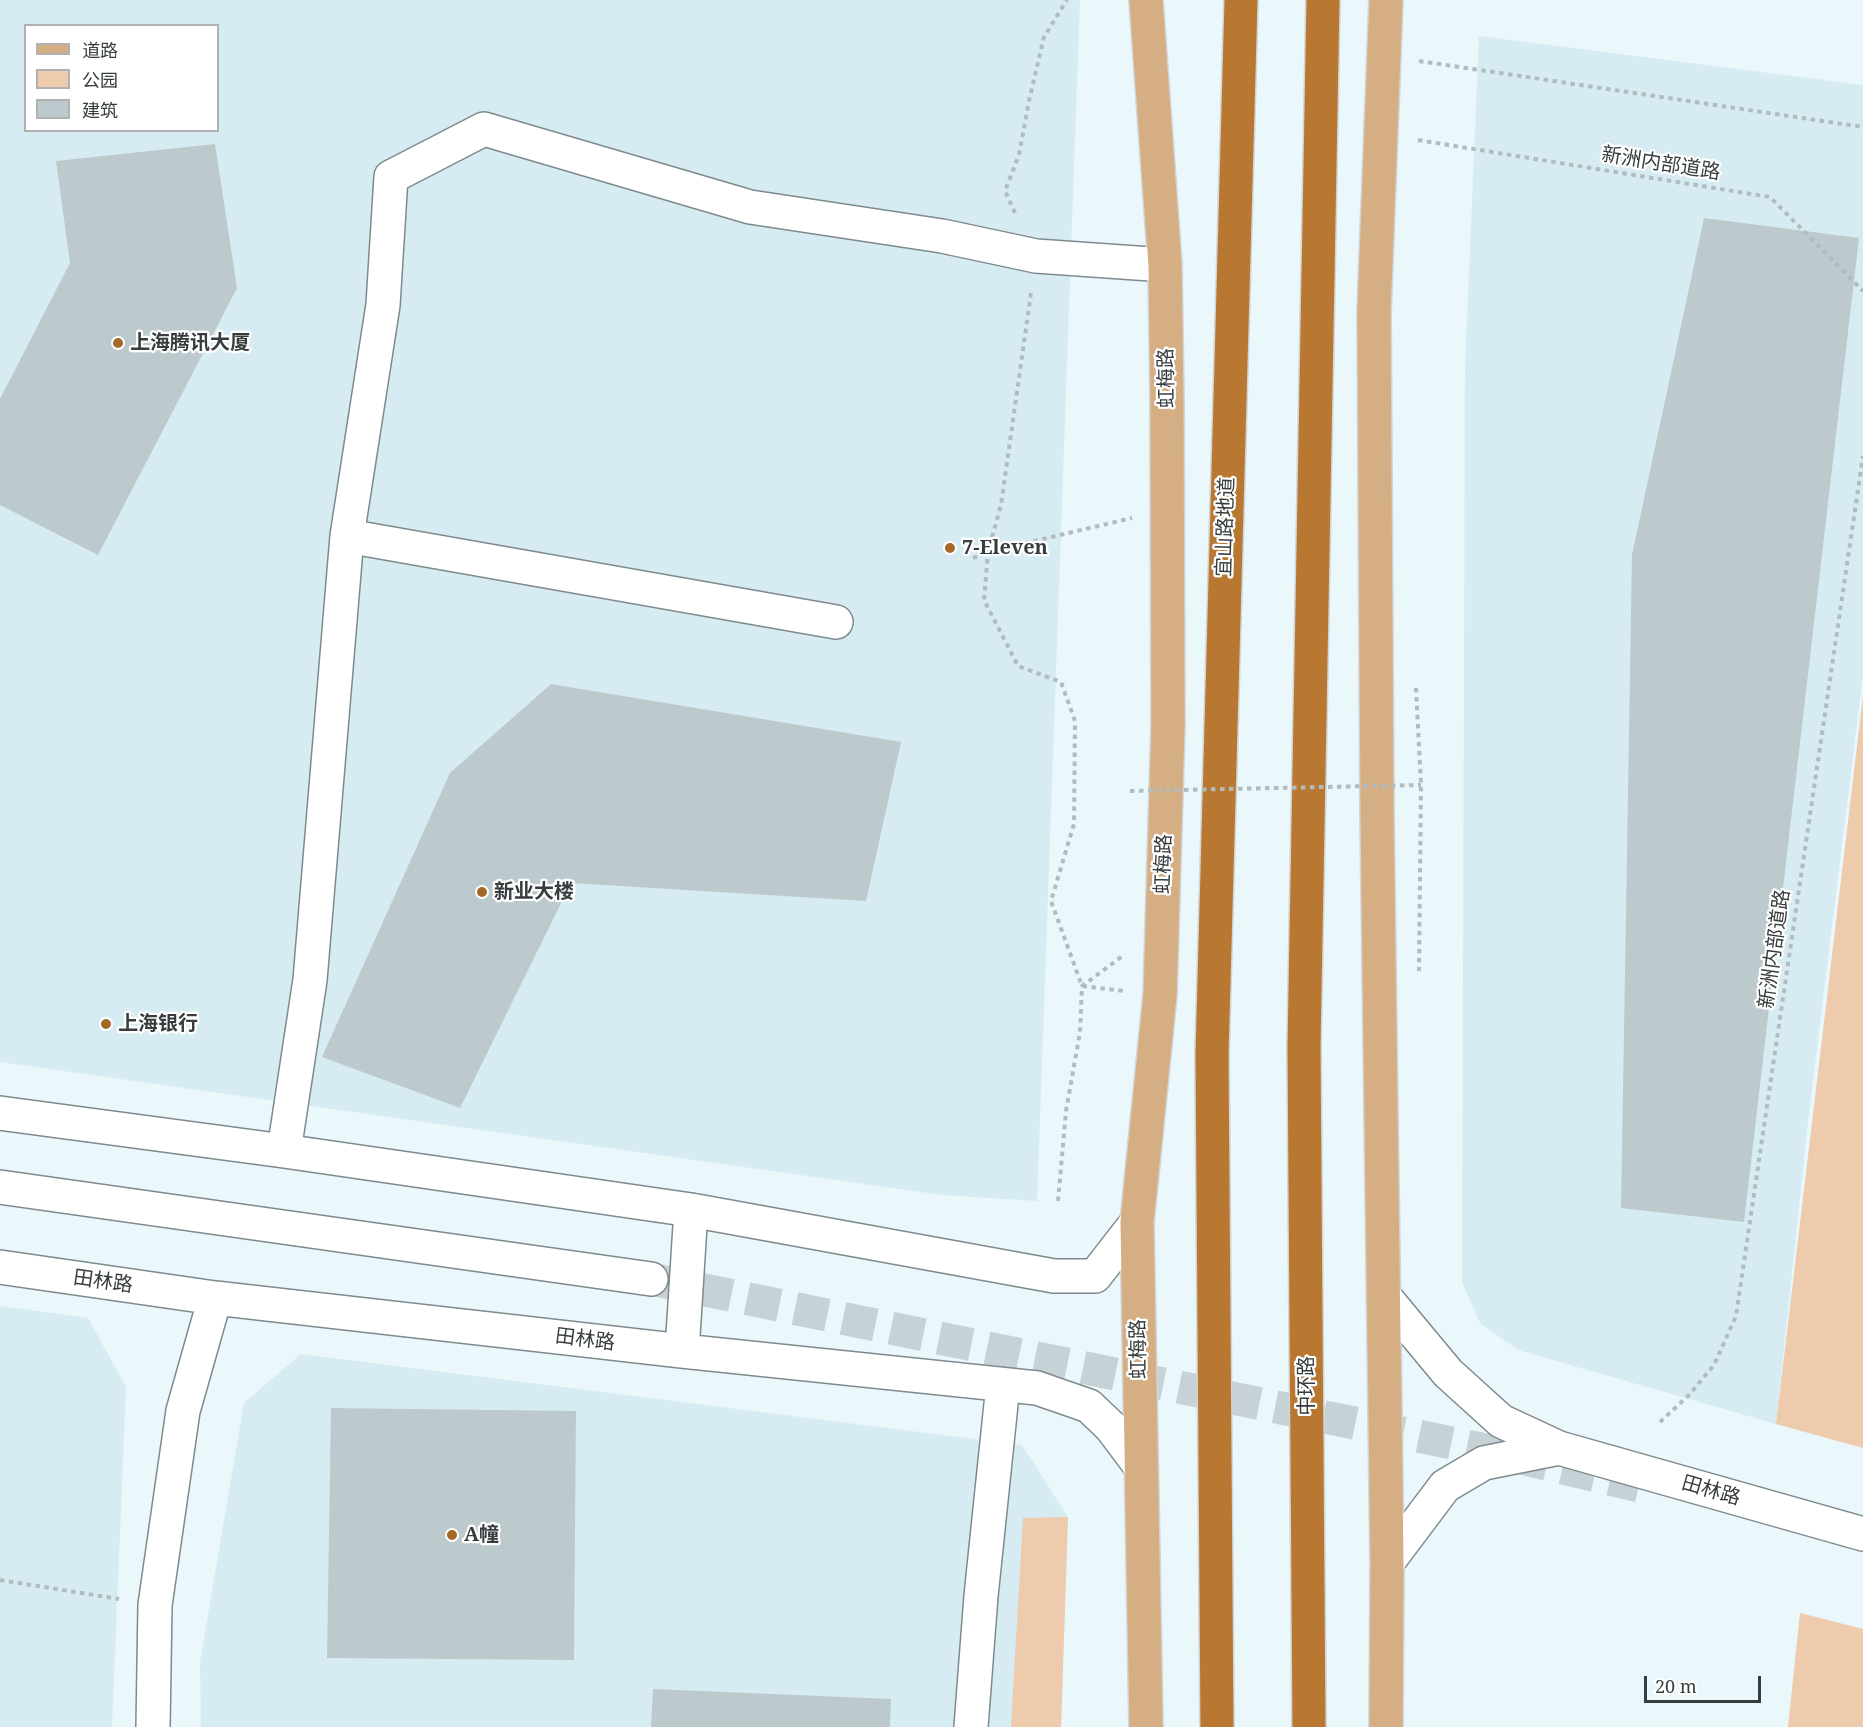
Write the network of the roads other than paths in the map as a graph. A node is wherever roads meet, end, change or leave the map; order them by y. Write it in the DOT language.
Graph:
graph roads {
  1 [pos="1146,0"];
  2 [pos="1241,0"];
  3 [pos="1323,0"];
  4 [pos="1386,0"];
  5 [pos="1165,265"];
  6 [pos="347,536"];
  7 [pos="836,622"];
  8 [pos="0,1113"];
  9 [pos="284,1151"];
  10 [pos="0,1187"];
  11 [pos="691,1210"];
  12 [pos="1137,1222"];
  13 [pos="0,1267"];
  14 [pos="651,1279"];
  15 [pos="1384,1296"];
  16 [pos="215,1298"];
  17 [pos="682,1351"];
  18 [pos="1004,1385"];
  19 [pos="1559,1448"];
  20 [pos="1141,1467"];
  21 [pos="1863,1534"];
  22 [pos="1388,1563"];
  23 [pos="153,1727"];
  24 [pos="971,1727"];
  25 [pos="1146,1727"];
  26 [pos="1217,1727"];
  27 [pos="1310,1727"];
  28 [pos="1386,1727"];
  1 -- 5 [label="main road, 虹梅路"];
  2 -- 26 [label="highway, 宜山路地道"];
  3 -- 27 [label="highway, 中环路"];
  4 -- 15 [label="main road"];
  5 -- 6 [label="street"];
  5 -- 12 [label="main road, 虹梅路"];
  6 -- 7 [label="street"];
  6 -- 9 [label="street"];
  8 -- 9 [label="street"];
  9 -- 11 [label="street"];
  10 -- 14 [label="street"];
  11 -- 12 [label="street"];
  11 -- 17 [label="street"];
  12 -- 20 [label="main road, 虹梅路"];
  13 -- 16 [label="street, 田林路"];
  15 -- 19 [label="street, 田林路"];
  15 -- 22 [label="main road"];
  16 -- 17 [label="street, 田林路"];
  16 -- 23 [label="street"];
  17 -- 18 [label="street, 田林路"];
  18 -- 20 [label="street, 田林路"];
  18 -- 24 [label="street"];
  19 -- 21 [label="street, 田林路"];
  19 -- 22 [label="street, 田林路"];
  20 -- 25 [label="main road, 虹梅路"];
  22 -- 28 [label="main road"];
}
